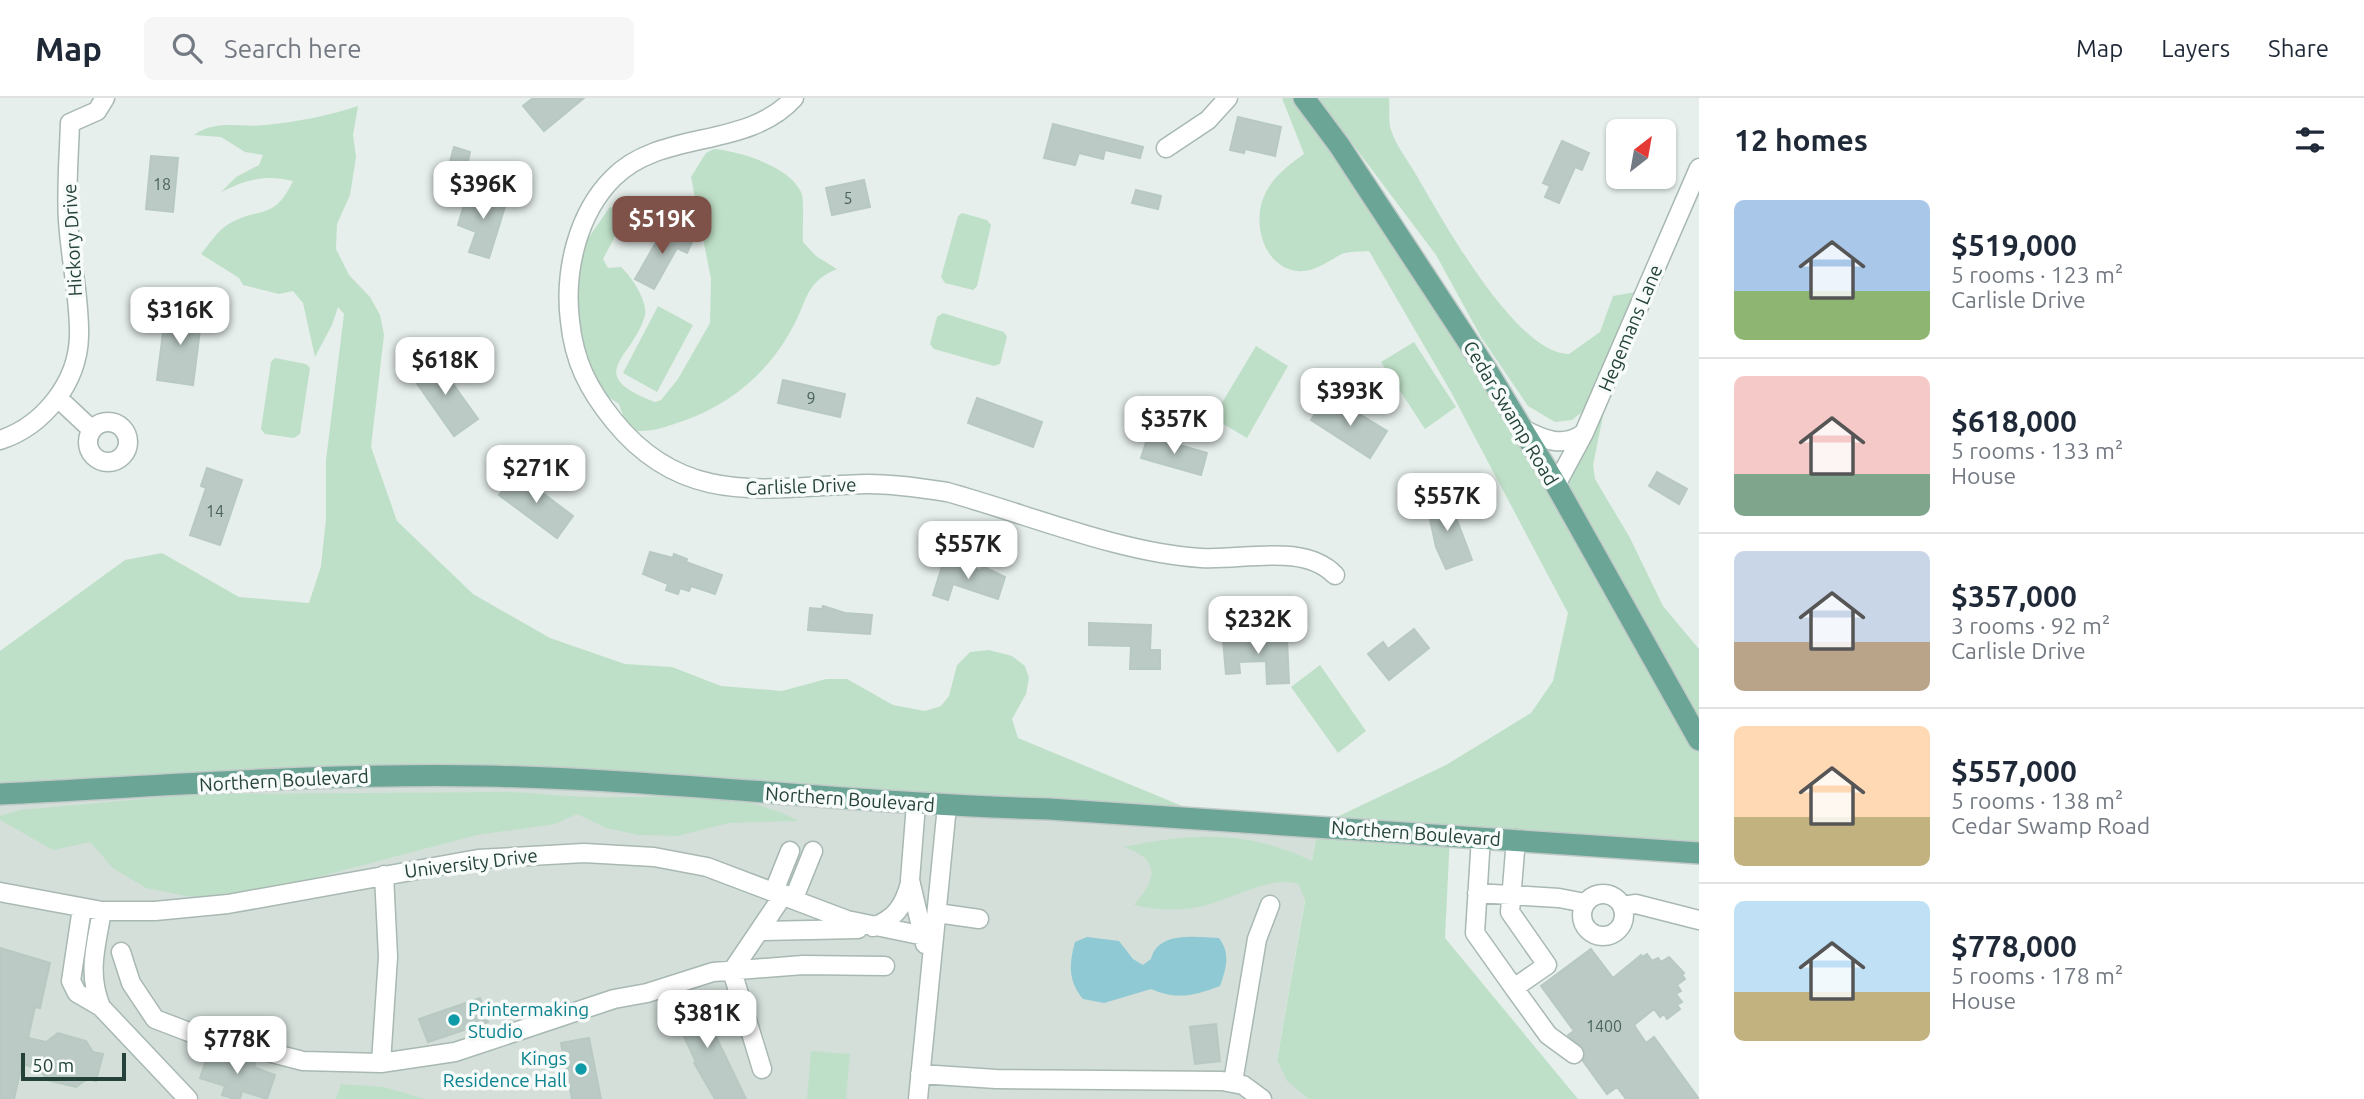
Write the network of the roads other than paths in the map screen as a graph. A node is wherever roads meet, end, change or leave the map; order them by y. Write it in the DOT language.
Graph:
graph roads {
  1 [pos="105,98"];
  2 [pos="794,98"];
  3 [pos="1228,98"];
  4 [pos="1304,98"];
  5 [pos="1166,148"];
  6 [pos="1699,168"];
  7 [pos="58,398"];
  8 [pos="1521,428"];
  9 [pos="92,430"];
  10 [pos="1584,433"];
  11 [pos="0,440"];
  12 [pos="1556,485"];
  13 [pos="1335,575"];
  14 [pos="1699,740"];
  15 [pos="0,794"];
  16 [pos="916,804"];
  17 [pos="947,806"];
  18 [pos="1481,837"];
  19 [pos="1516,839"];
  20 [pos="790,851"];
  21 [pos="813,851"];
  22 [pos="1699,853"];
  23 [pos="384,875"];
  24 [pos="910,880"];
  25 [pos="0,892"];
  26 [pos="1478,893"];
  27 [pos="784,894"];
  28 [pos="1511,896"];
  29 [pos="1585,903"];
  30 [pos="1270,905"];
  31 [pos="1622,906"];
  32 [pos="82,908"];
  33 [pos="102,911"];
  34 [pos="937,913"];
  35 [pos="979,919"];
  36 [pos="1699,920"];
  37 [pos="879,928"];
  38 [pos="760,931"];
  39 [pos="929,937"];
  40 [pos="121,952"];
  41 [pos="885,966"];
  42 [pos="732,971"];
  43 [pos="1514,988"];
  44 [pos="101,1007"];
  45 [pos="1574,1054"];
  46 [pos="381,1063"];
  47 [pos="762,1069"];
  48 [pos="920,1074"];
  49 [pos="1233,1082"];
  50 [pos="188,1099"];
  51 [pos="918,1099"];
  52 [pos="1262,1099"];
  1 -- 7 [label="street, Hickory Drive"];
  2 -- 13 [label="street, Carlisle Drive"];
  3 -- 5 [label="street"];
  4 -- 8 [label="main road, Cedar Swamp Road"];
  6 -- 10 [label="street, Hegemans Lane"];
  7 -- 9 [label="street"];
  7 -- 11 [label="street, Hickory Drive"];
  8 -- 10 [label="street"];
  8 -- 12 [label="main road, Cedar Swamp Road"];
  10 -- 12 [label="street, Hegemans Lane"];
  12 -- 14 [label="main road, Cedar Swamp Road"];
  15 -- 16 [label="main road, Northern Boulevard"];
  16 -- 17 [label="main road, Northern Boulevard"];
  16 -- 24 [label="street"];
  17 -- 18 [label="main road, Northern Boulevard"];
  17 -- 34 [label="street"];
  18 -- 19 [label="main road, Northern Boulevard"];
  18 -- 26 [label="street"];
  19 -- 22 [label="main road, Northern Boulevard"];
  19 -- 28 [label="street"];
  20 -- 27 [label="street"];
  21 -- 27 [label="street"];
  23 -- 27 [label="street, University Drive"];
  23 -- 33 [label="street, University Drive"];
  23 -- 46 [label="street"];
  24 -- 37 [label="street"];
  24 -- 39 [label="street"];
  25 -- 32 [label="street, University Drive"];
  26 -- 28 [label="street"];
  26 -- 43 [label="street"];
  27 -- 37 [label="street, University Drive"];
  27 -- 38 [label="street"];
  28 -- 29 [label="street"];
  28 -- 43 [label="street"];
  29 -- 31 [label="street"];
  29 -- 31 [label="street"];
  30 -- 49 [label="street"];
  31 -- 36 [label="street"];
  32 -- 33 [label="street, University Drive"];
  32 -- 44 [label="street"];
  33 -- 44 [label="street"];
  34 -- 35 [label="street"];
  34 -- 39 [label="street"];
  37 -- 38 [label="street"];
  37 -- 39 [label="street, University Drive"];
  38 -- 42 [label="street"];
  39 -- 48 [label="street"];
  40 -- 46 [label="street"];
  41 -- 42 [label="street"];
  42 -- 46 [label="street"];
  42 -- 47 [label="street"];
  43 -- 45 [label="street"];
  44 -- 50 [label="street"];
  48 -- 49 [label="street"];
  48 -- 51 [label="street"];
  49 -- 52 [label="street"];
}
